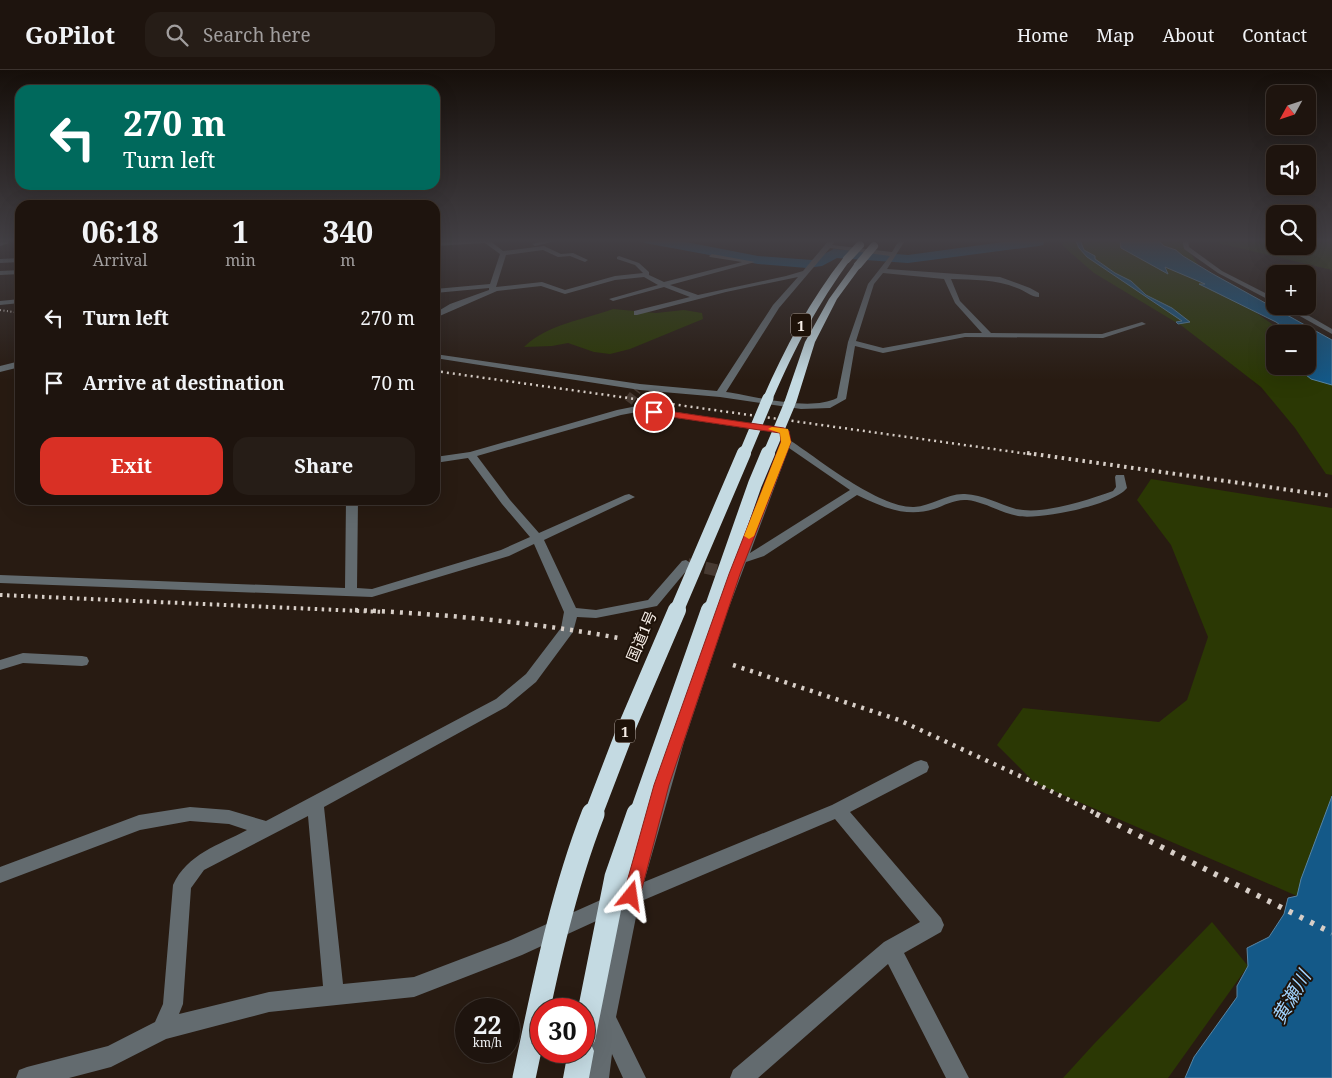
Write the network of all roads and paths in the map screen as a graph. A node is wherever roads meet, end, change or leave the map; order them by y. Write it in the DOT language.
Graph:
graph roads {
  1 [pos="508,286"];
  2 [pos="548,286"];
  3 [pos="586,286"];
  4 [pos="659,286"];
  5 [pos="666,286"];
  6 [pos="749,286"];
  7 [pos="794,286"];
  8 [pos="826,286"];
  9 [pos="843,286"];
  10 [pos="870,286"];
  11 [pos="950,286"];
  12 [pos="1020,286"];
  13 [pos="1247,286"];
  14 [pos="492,287"];
  15 [pos="440,291"];
  16 [pos="1036,295"];
  17 [pos="1266,296"];
  18 [pos="697,297"];
  19 [pos="614,299"];
  20 [pos="15,302"];
  21 [pos="0,303"];
  22 [pos="440,313"];
  23 [pos="637,313"];
  24 [pos="1302,315"];
  25 [pos="1142,324"];
  26 [pos="1332,332"];
  27 [pos="988,335"];
  28 [pos="852,342"];
  29 [pos="440,357"];
  30 [pos="15,365"];
  31 [pos="0,369"];
  32 [pos="720,394"];
  33 [pos="628,402"];
  34 [pos="620,412"];
  35 [pos="786,442"];
  36 [pos="471,455"];
  37 [pos="440,459"];
  38 [pos="1120,477"];
  39 [pos="857,490"];
  40 [pos="629,497"];
  41 [pos="352,505"];
  42 [pos="538,539"];
  43 [pos="740,560"];
  44 [pos="686,564"];
  45 [pos="0,579"];
  46 [pos="351,591"];
  47 [pos="571,612"];
  48 [pos="82,661"];
  49 [pos="0,665"];
  50 [pos="921,767"];
  51 [pos="315,804"];
  52 [pos="838,810"];
  53 [pos="267,829"];
  54 [pos="0,875"];
  55 [pos="631,896"];
  56 [pos="891,948"];
  57 [pos="334,995"];
  58 [pos="592,998"];
  59 [pos="605,1017"];
  60 [pos="163,1028"];
  61 [pos="579,1063"];
  62 [pos="27,1078"];
  63 [pos="524,1078"];
  64 [pos="576,1078"];
  65 [pos="598,1078"];
  66 [pos="635,1078"];
  67 [pos="741,1078"];
  68 [pos="958,1078"];
  1 -- 14 [label="street"];
  2 -- 3 [label="street"];
  4 -- 19 [label="street"];
  5 -- 18 [label="street"];
  6 -- 18 [label="street"];
  7 -- 32 [label="street"];
  8 -- 63 [label="highway, 国道1号 / 1, bridge"];
  9 -- 58 [label="highway, 1, bridge"];
  10 -- 28 [label="street"];
  11 -- 27 [label="street"];
  12 -- 16 [label="street"];
  13 -- 17 [label="street"];
  14 -- 15 [label="street"];
  14 -- 22 [label="street"];
  18 -- 23 [label="street"];
  20 -- 21 [label="street"];
  24 -- 26 [label="street"];
  25 -- 27 [label="street"];
  27 -- 28 [label="street"];
  28 -- 32 [label="street"];
  29 -- 32 [label="street"];
  30 -- 31 [label="street"];
  33 -- 34 [label="street"];
  34 -- 35 [label="street"];
  34 -- 36 [label="street"];
  35 -- 39 [label="street"];
  35 -- 43 [label="street"];
  36 -- 37 [label="street"];
  36 -- 42 [label="street"];
  38 -- 39 [label="street"];
  39 -- 43 [label="street"];
  40 -- 42 [label="street"];
  41 -- 46 [label="street"];
  42 -- 46 [label="street"];
  42 -- 47 [label="street"];
  43 -- 55 [label="street"];
  44 -- 47 [label="street"];
  45 -- 46 [label="street"];
  47 -- 51 [label="street"];
  48 -- 49 [label="street"];
  50 -- 52 [label="street"];
  51 -- 53 [label="street"];
  51 -- 57 [label="street"];
  52 -- 55 [label="street"];
  52 -- 56 [label="street"];
  53 -- 54 [label="street"];
  53 -- 60 [label="street"];
  55 -- 57 [label="street"];
  55 -- 59 [label="street"];
  56 -- 67 [label="street"];
  56 -- 68 [label="street"];
  57 -- 60 [label="street"];
  59 -- 65 [label="street"];
  59 -- 66 [label="street"];
  60 -- 62 [label="street"];
  61 -- 64 [label="highway"];
}
